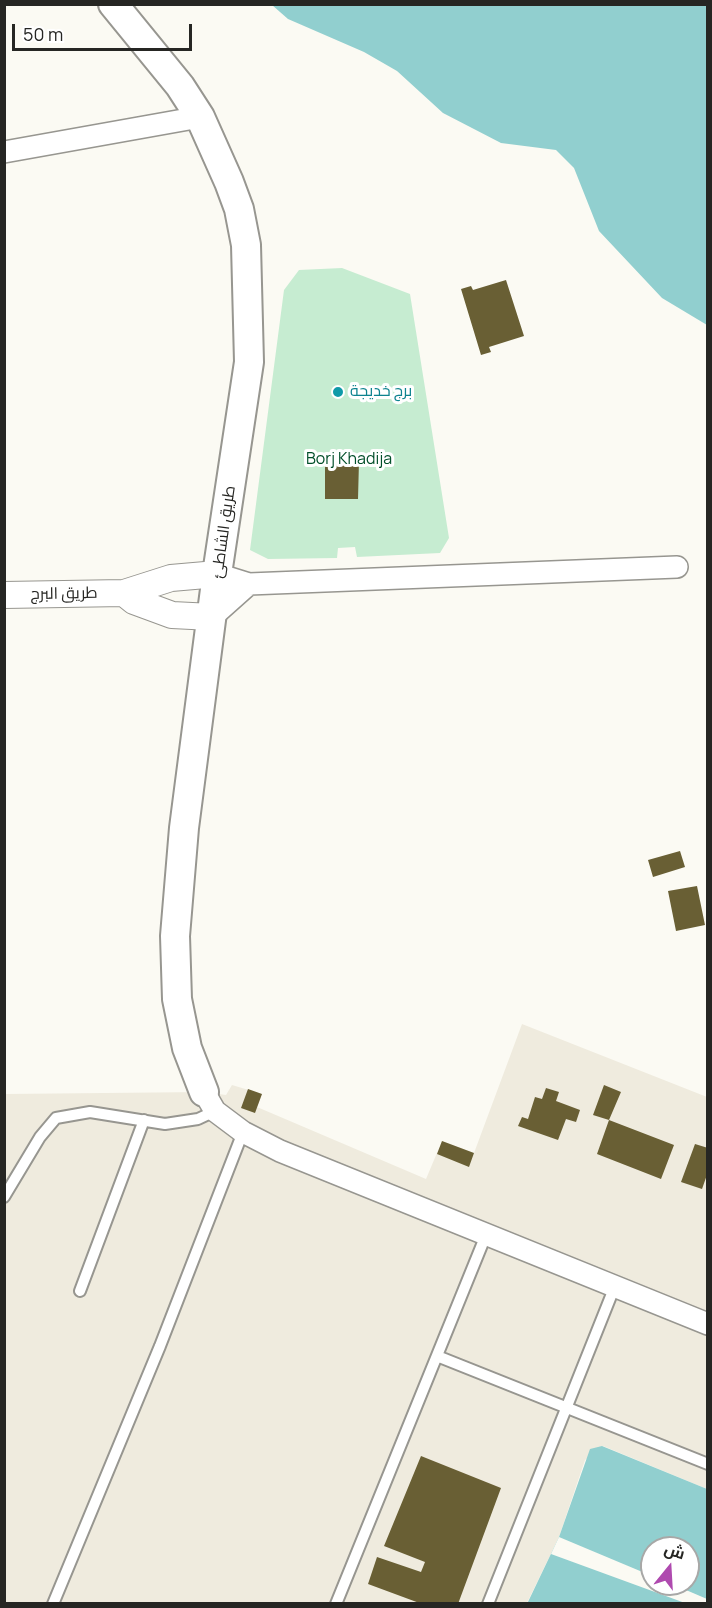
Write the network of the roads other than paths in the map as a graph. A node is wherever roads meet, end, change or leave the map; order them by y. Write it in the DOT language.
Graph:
graph roads {
  1 [pos="113,4"];
  2 [pos="200,117"];
  3 [pos="4,152"];
  4 [pos="677,567"];
  5 [pos="217,574"];
  6 [pos="249,584"];
  7 [pos="124,593"];
  8 [pos="4,596"];
  9 [pos="212,618"];
  10 [pos="209,1101"];
  11 [pos="144,1120"];
  12 [pos="243,1132"];
  13 [pos="4,1197"];
  14 [pos="486,1235"];
  15 [pos="615,1286"];
  16 [pos="80,1291"];
  17 [pos="708,1324"];
  18 [pos="437,1356"];
  19 [pos="567,1408"];
  20 [pos="708,1464"];
  21 [pos="53,1604"];
  22 [pos="336,1604"];
  23 [pos="488,1604"];
  1 -- 2 [label="main road, طريق الشاطئ"];
  2 -- 3 [label="street"];
  2 -- 5 [label="main road, طريق الشاطئ"];
  4 -- 6 [label="street"];
  5 -- 6 [label="street"];
  5 -- 7 [label="street, طريق البرج"];
  5 -- 9 [label="main road, طريق الشاطئ"];
  6 -- 9 [label="street"];
  7 -- 8 [label="street, طريق البرج"];
  7 -- 9 [label="street, طريق البرج"];
  9 -- 10 [label="main road, طريق الشاطئ"];
  10 -- 11 [label="lane"];
  10 -- 12 [label="street"];
  11 -- 13 [label="lane"];
  11 -- 16 [label="lane"];
  12 -- 14 [label="street"];
  12 -- 21 [label="lane"];
  14 -- 15 [label="street"];
  14 -- 18 [label="lane"];
  15 -- 17 [label="street"];
  15 -- 19 [label="lane"];
  18 -- 19 [label="lane"];
  18 -- 22 [label="lane"];
  19 -- 20 [label="lane"];
  19 -- 23 [label="lane"];
}
